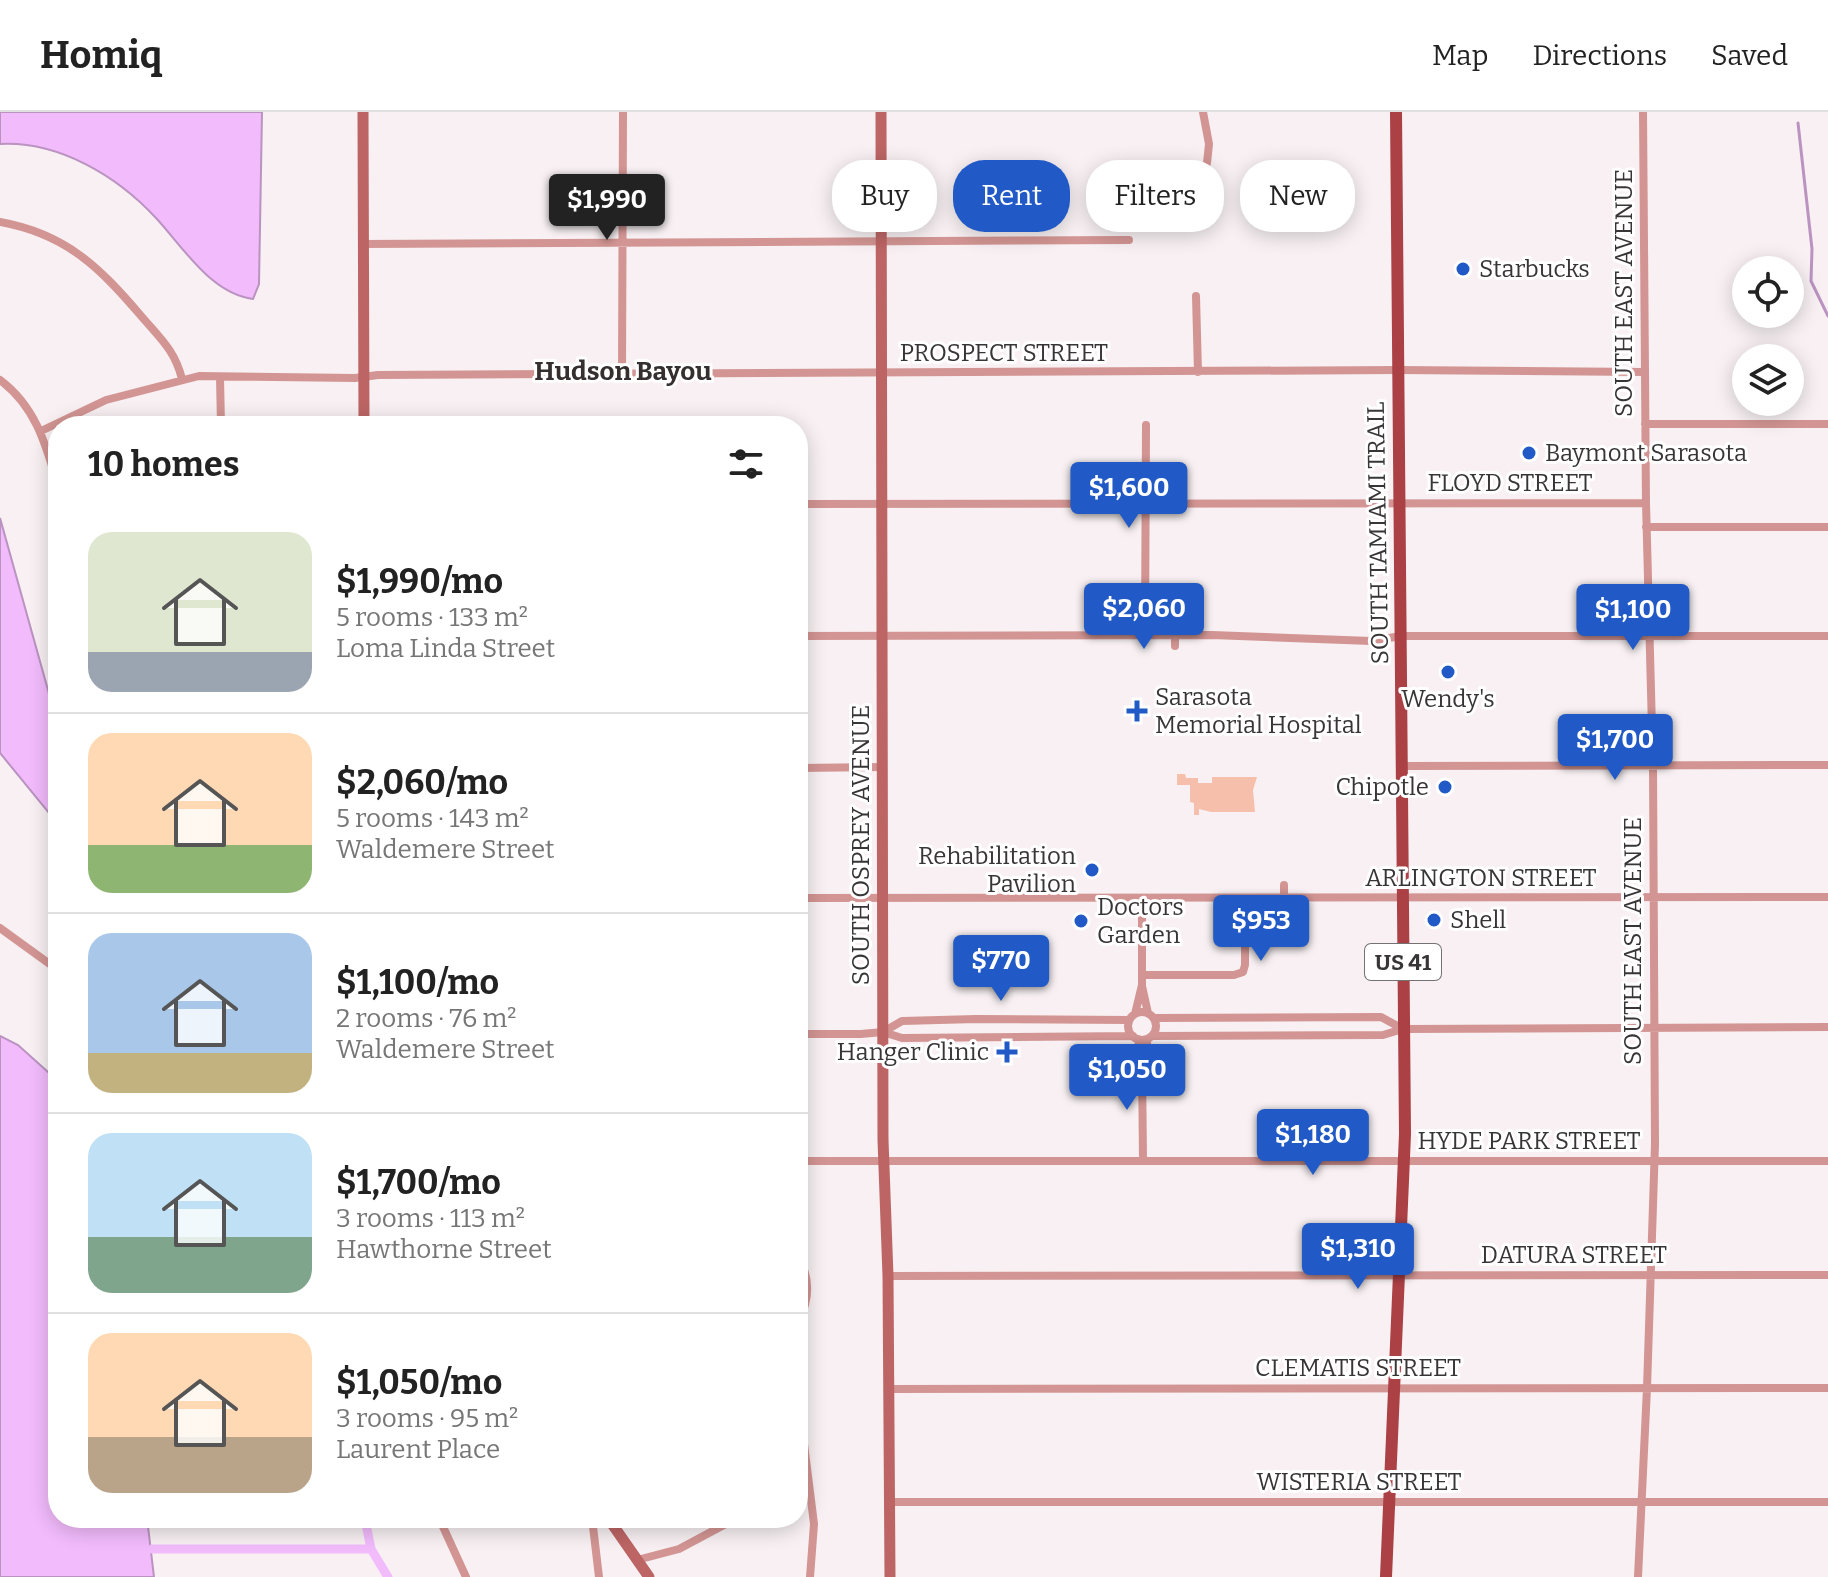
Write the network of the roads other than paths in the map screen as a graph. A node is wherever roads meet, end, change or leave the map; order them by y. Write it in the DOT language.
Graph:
graph roads {
  1 [pos="363,112"];
  2 [pos="623,112"];
  3 [pos="881,112"];
  4 [pos="1203,112"];
  5 [pos="1396,112"];
  6 [pos="1643,112"];
  7 [pos="1207,160"];
  8 [pos="0,222"];
  9 [pos="1129,240"];
  10 [pos="881,241"];
  11 [pos="623,242"];
  12 [pos="363,244"];
  13 [pos="1196,296"];
  14 [pos="1398,370"];
  15 [pos="622,372"];
  16 [pos="1198,372"];
  17 [pos="1644,372"];
  18 [pos="882,373"];
  19 [pos="364,376"];
  20 [pos="220,377"];
  21 [pos="182,379"];
  22 [pos="0,380"];
  23 [pos="72,416"];
  24 [pos="221,416"];
  25 [pos="364,416"];
  26 [pos="1645,424"];
  27 [pos="1828,424"];
  28 [pos="1146,425"];
  29 [pos="48,428"];
  30 [pos="41,431"];
  31 [pos="48,454"];
  32 [pos="1400,502"];
  33 [pos="1646,503"];
  34 [pos="808,504"];
  35 [pos="883,504"];
  36 [pos="1145,504"];
  37 [pos="1646,527"];
  38 [pos="1828,527"];
  39 [pos="1135,605"];
  40 [pos="1155,605"];
  41 [pos="1175,613"];
  42 [pos="1145,635"];
  43 [pos="808,636"];
  44 [pos="882,636"];
  45 [pos="1401,636"];
  46 [pos="1649,636"];
  47 [pos="1828,636"];
  48 [pos="1175,646"];
  49 [pos="1828,765"];
  50 [pos="1402,766"];
  51 [pos="1653,766"];
  52 [pos="882,767"];
  53 [pos="808,768"];
  54 [pos="1284,885"];
  55 [pos="1654,897"];
  56 [pos="1828,897"];
  57 [pos="808,898"];
  58 [pos="883,898"];
  59 [pos="1142,898"];
  60 [pos="1245,898"];
  61 [pos="1403,898"];
  62 [pos="1284,913"];
  63 [pos="1226,927"];
  64 [pos="0,928"];
  65 [pos="1256,930"];
  66 [pos="48,963"];
  67 [pos="1142,975"];
  68 [pos="1142,985"];
  69 [pos="1151,1015"];
  70 [pos="1132,1017"];
  71 [pos="1828,1027"];
  72 [pos="1653,1028"];
  73 [pos="1403,1029"];
  74 [pos="883,1032"];
  75 [pos="808,1034"];
  76 [pos="1150,1037"];
  77 [pos="1135,1038"];
  78 [pos="1142,1064"];
  79 [pos="883,1160"];
  80 [pos="1143,1160"];
  81 [pos="808,1161"];
  82 [pos="1405,1161"];
  83 [pos="1654,1161"];
  84 [pos="1828,1161"];
  85 [pos="1400,1275"];
  86 [pos="1650,1275"];
  87 [pos="1828,1275"];
  88 [pos="888,1276"];
  89 [pos="1395,1388"];
  90 [pos="1647,1388"];
  91 [pos="1828,1388"];
  92 [pos="888,1389"];
  93 [pos="808,1475"];
  94 [pos="890,1502"];
  95 [pos="1389,1502"];
  96 [pos="1641,1502"];
  97 [pos="1828,1502"];
  98 [pos="811,1510"];
  99 [pos="444,1528"];
  100 [pos="593,1528"];
  101 [pos="615,1528"];
  102 [pos="718,1528"];
  103 [pos="637,1560"];
  104 [pos="644,1576"];
  105 [pos="466,1577"];
  106 [pos="599,1577"];
  107 [pos="810,1577"];
  108 [pos="890,1577"];
  109 [pos="1386,1577"];
  110 [pos="1638,1577"];
  1 -- 12 [label="street"];
  2 -- 11 [label="street"];
  3 -- 10 [label="street, SOUTH OSPREY AVENUE"];
  4 -- 7 [label="street"];
  5 -- 14 [label="main road, SOUTH TAMIAMI TRAIL / US 41"];
  6 -- 17 [label="street, SOUTH EAST AVENUE"];
  8 -- 21 [label="street"];
  9 -- 10 [label="street"];
  10 -- 11 [label="street"];
  10 -- 18 [label="street, SOUTH OSPREY AVENUE"];
  11 -- 12 [label="street"];
  11 -- 15 [label="street"];
  12 -- 19 [label="street"];
  13 -- 16 [label="street"];
  14 -- 16 [label="street, PROSPECT STREET"];
  14 -- 17 [label="street, PROSPECT STREET"];
  14 -- 32 [label="main road, SOUTH TAMIAMI TRAIL / US 41"];
  15 -- 18 [label="street, PROSPECT STREET"];
  15 -- 19 [label="street, PROSPECT STREET"];
  16 -- 18 [label="street, PROSPECT STREET"];
  17 -- 26 [label="street, SOUTH EAST AVENUE"];
  18 -- 35 [label="street, SOUTH OSPREY AVENUE"];
  19 -- 20 [label="street, PROSPECT STREET"];
  19 -- 25 [label="street"];
  20 -- 21 [label="street, PROSPECT STREET"];
  20 -- 24 [label="street"];
  21 -- 23 [label="street, PROSPECT STREET"];
  22 -- 30 [label="street"];
  26 -- 27 [label="street"];
  26 -- 33 [label="street, SOUTH EAST AVENUE"];
  28 -- 36 [label="street"];
  29 -- 30 [label="street, PROSPECT STREET"];
  30 -- 31 [label="street"];
  32 -- 33 [label="street, FLOYD STREET"];
  32 -- 36 [label="street, FLOYD STREET"];
  32 -- 45 [label="main road, SOUTH TAMIAMI TRAIL / US 41"];
  33 -- 37 [label="street, SOUTH EAST AVENUE"];
  34 -- 35 [label="street, FLOYD STREET"];
  35 -- 36 [label="street, FLOYD STREET"];
  35 -- 44 [label="street, SOUTH OSPREY AVENUE"];
  36 -- 42 [label="street"];
  37 -- 38 [label="street"];
  37 -- 46 [label="street, SOUTH EAST AVENUE"];
  39 -- 40 [label="street, bridge"];
  41 -- 48 [label="street, bridge"];
  42 -- 44 [label="street"];
  42 -- 45 [label="street"];
  43 -- 44 [label="street"];
  44 -- 52 [label="street, SOUTH OSPREY AVENUE"];
  45 -- 46 [label="street"];
  45 -- 50 [label="main road, SOUTH TAMIAMI TRAIL / US 41"];
  46 -- 47 [label="street"];
  46 -- 51 [label="street, SOUTH EAST AVENUE"];
  49 -- 51 [label="street"];
  50 -- 51 [label="street"];
  50 -- 61 [label="main road, SOUTH TAMIAMI TRAIL / US 41"];
  51 -- 55 [label="street, SOUTH EAST AVENUE"];
  52 -- 53 [label="street"];
  52 -- 58 [label="street, SOUTH OSPREY AVENUE"];
  54 -- 62 [label="street, bridge"];
  55 -- 56 [label="street, ARLINGTON STREET"];
  55 -- 61 [label="street, ARLINGTON STREET"];
  55 -- 72 [label="street, SOUTH EAST AVENUE"];
  57 -- 58 [label="street, ARLINGTON STREET"];
  58 -- 59 [label="street, ARLINGTON STREET"];
  58 -- 74 [label="street, SOUTH OSPREY AVENUE"];
  59 -- 60 [label="street, ARLINGTON STREET"];
  59 -- 67 [label="street"];
  60 -- 61 [label="street, ARLINGTON STREET"];
  60 -- 67 [label="street"];
  61 -- 73 [label="main road, SOUTH TAMIAMI TRAIL / US 41"];
  63 -- 65 [label="street, bridge"];
  64 -- 66 [label="street"];
  67 -- 68 [label="street"];
  68 -- 69 [label="street"];
  68 -- 70 [label="street"];
  69 -- 70 [label="street"];
  69 -- 73 [label="street"];
  69 -- 76 [label="street"];
  70 -- 74 [label="street"];
  70 -- 77 [label="street"];
  71 -- 72 [label="street"];
  72 -- 73 [label="street"];
  72 -- 83 [label="street, SOUTH EAST AVENUE"];
  73 -- 76 [label="street"];
  73 -- 82 [label="main road, SOUTH TAMIAMI TRAIL / US 41"];
  74 -- 75 [label="street"];
  74 -- 77 [label="street"];
  74 -- 79 [label="street, SOUTH OSPREY AVENUE"];
  76 -- 77 [label="street"];
  76 -- 78 [label="street"];
  77 -- 78 [label="street"];
  78 -- 80 [label="street"];
  79 -- 80 [label="street, HYDE PARK STREET"];
  79 -- 81 [label="street, HYDE PARK STREET"];
  79 -- 88 [label="street, SOUTH OSPREY AVENUE"];
  80 -- 82 [label="street, HYDE PARK STREET"];
  82 -- 83 [label="street, HYDE PARK STREET"];
  82 -- 85 [label="main road, SOUTH TAMIAMI TRAIL / US 41"];
  83 -- 84 [label="street, HYDE PARK STREET"];
  83 -- 86 [label="street, SOUTH EAST AVENUE"];
  85 -- 86 [label="street, DATURA STREET"];
  85 -- 88 [label="street, DATURA STREET"];
  85 -- 89 [label="main road, SOUTH TAMIAMI TRAIL"];
  86 -- 87 [label="street, DATURA STREET"];
  86 -- 90 [label="street, SOUTH EAST AVENUE"];
  88 -- 92 [label="street, SOUTH OSPREY AVENUE"];
  89 -- 90 [label="street, CLEMATIS STREET"];
  89 -- 92 [label="street, CLEMATIS STREET"];
  89 -- 95 [label="main road, SOUTH TAMIAMI TRAIL"];
  90 -- 91 [label="street, CLEMATIS STREET"];
  90 -- 96 [label="street, SOUTH EAST AVENUE"];
  92 -- 94 [label="street, SOUTH OSPREY AVENUE"];
  93 -- 98 [label="street"];
  94 -- 95 [label="street, WISTERIA STREET"];
  94 -- 108 [label="street, SOUTH OSPREY AVENUE"];
  95 -- 96 [label="street, WISTERIA STREET"];
  95 -- 109 [label="main road, SOUTH TAMIAMI TRAIL"];
  96 -- 97 [label="street, WISTERIA STREET"];
  96 -- 110 [label="street, SOUTH EAST AVENUE"];
  98 -- 107 [label="street"];
  99 -- 105 [label="street"];
  100 -- 106 [label="street"];
  101 -- 103 [label="street"];
  102 -- 103 [label="street"];
  103 -- 104 [label="street"];
}
